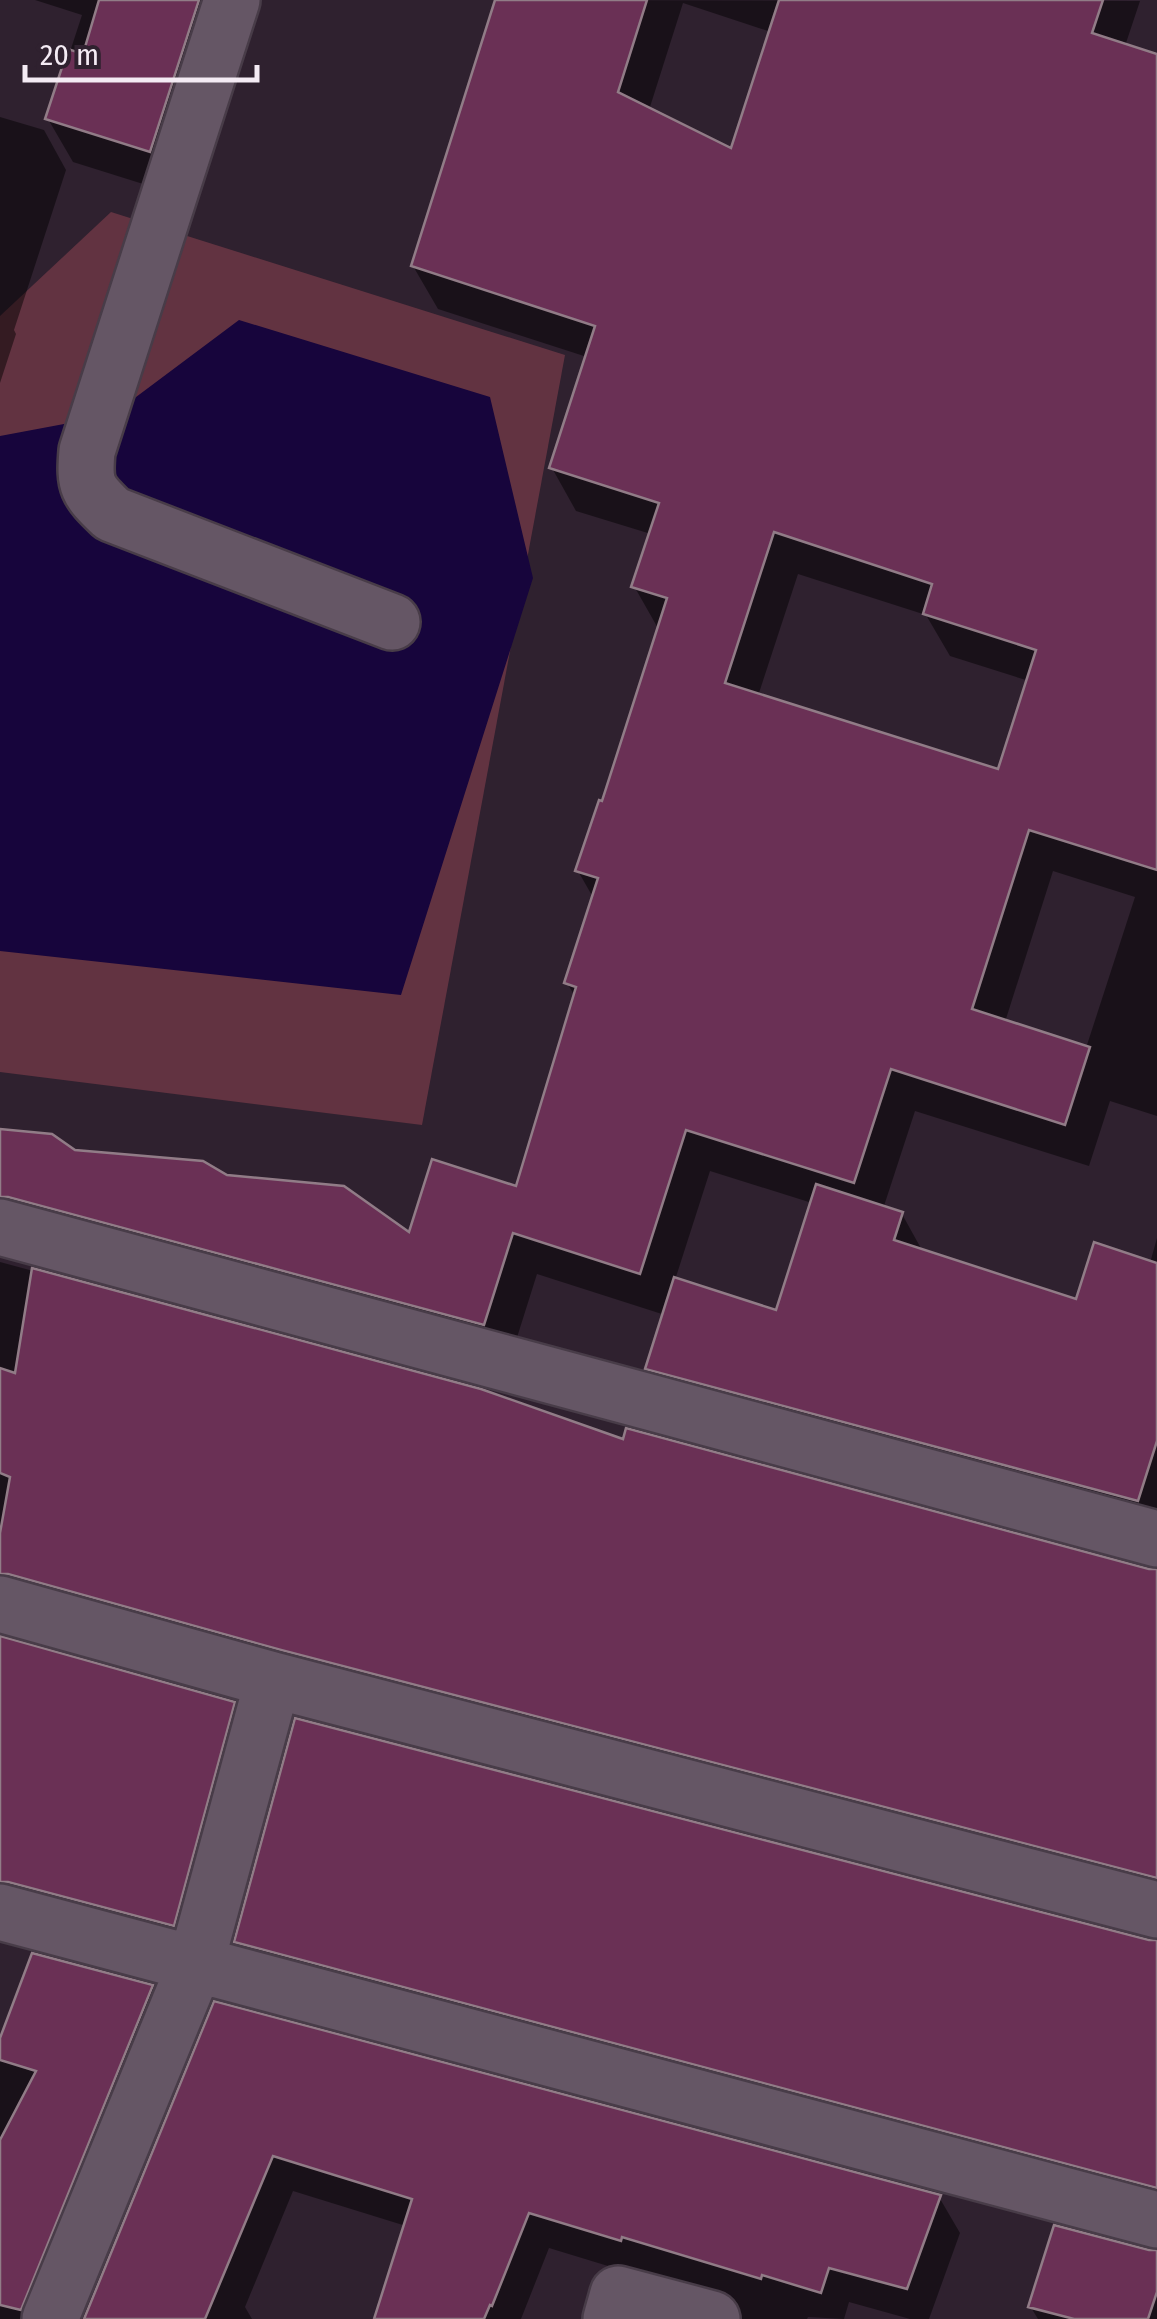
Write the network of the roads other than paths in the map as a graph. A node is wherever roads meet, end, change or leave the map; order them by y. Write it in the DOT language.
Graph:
graph roads {
  1 [pos="232,0"];
  2 [pos="392,622"];
  3 [pos="0,1227"];
  4 [pos="1157,1539"];
  5 [pos="0,1604"];
  6 [pos="273,1680"];
  7 [pos="1157,1910"];
  8 [pos="0,1912"];
  9 [pos="196,1963"];
  10 [pos="1157,2220"];
  11 [pos="50,2319"];
  12 [pos="610,2319"];
  13 [pos="712,2319"];
  1 -- 2 [label="street"];
  3 -- 4 [label="street"];
  5 -- 6 [label="street"];
  6 -- 7 [label="street"];
  6 -- 9 [label="street"];
  8 -- 9 [label="street"];
  9 -- 10 [label="street"];
  9 -- 11 [label="street"];
  12 -- 13 [label="street"];
}
